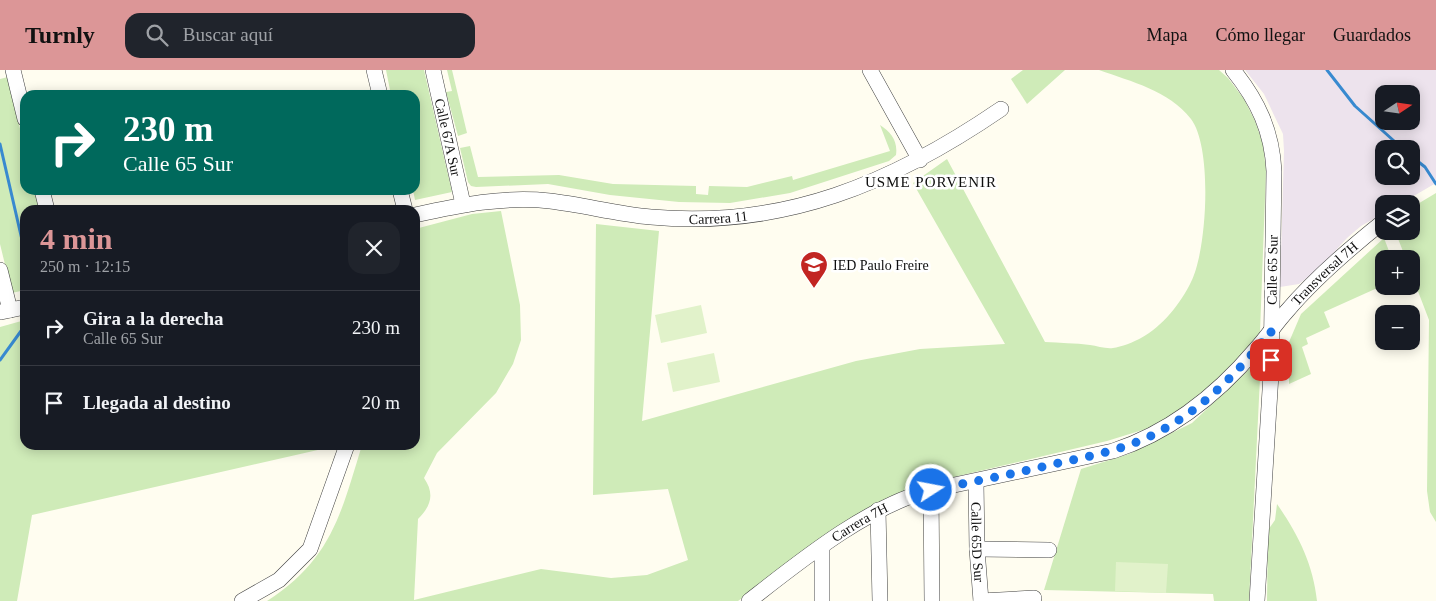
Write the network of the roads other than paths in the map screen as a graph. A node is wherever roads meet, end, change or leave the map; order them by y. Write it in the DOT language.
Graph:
graph roads {
  1 [pos="13,70"];
  2 [pos="374,70"];
  3 [pos="433,70"];
  4 [pos="870,70"];
  5 [pos="1233,70"];
  6 [pos="379,90"];
  7 [pos="20,99"];
  8 [pos="1001,109"];
  9 [pos="920,160"];
  10 [pos="463,204"];
  11 [pos="420,214"];
  12 [pos="1375,229"];
  13 [pos="0,270"];
  14 [pos="20,307"];
  15 [pos="5,311"];
  16 [pos="1271,331"];
  17 [pos="345,450"];
  18 [pos="976,482"];
  19 [pos="931,490"];
  20 [pos="878,510"];
  21 [pos="822,547"];
  22 [pos="977,549"];
  23 [pos="1049,550"];
  24 [pos="1034,598"];
  25 [pos="753,599"];
  26 [pos="242,601"];
  27 [pos="822,601"];
  28 [pos="880,601"];
  29 [pos="932,601"];
  30 [pos="981,601"];
  31 [pos="1257,601"];
  1 -- 7 [label="street"];
  2 -- 6 [label="street"];
  3 -- 10 [label="street, Calle 67A Sur"];
  4 -- 9 [label="street"];
  5 -- 16 [label="street, Calle 65 Sur"];
  8 -- 9 [label="street, Carrera 11"];
  9 -- 10 [label="street, Carrera 11"];
  10 -- 11 [label="street, Carrera 11"];
  12 -- 16 [label="street, Transversal 7H"];
  13 -- 15 [label="street"];
  14 -- 15 [label="street"];
  16 -- 18 [label="street, Carrera 7H"];
  16 -- 31 [label="street, Calle 65 Sur"];
  17 -- 26 [label="street"];
  18 -- 19 [label="street, Carrera 7H"];
  18 -- 22 [label="street, Calle 65D Sur"];
  19 -- 20 [label="street, Carrera 7H"];
  19 -- 29 [label="street"];
  20 -- 21 [label="street, Carrera 7H"];
  20 -- 28 [label="street"];
  21 -- 25 [label="street, Carrera 7H"];
  21 -- 27 [label="street"];
  22 -- 23 [label="street"];
  22 -- 30 [label="street, Calle 65D Sur"];
  24 -- 30 [label="street"];
}
